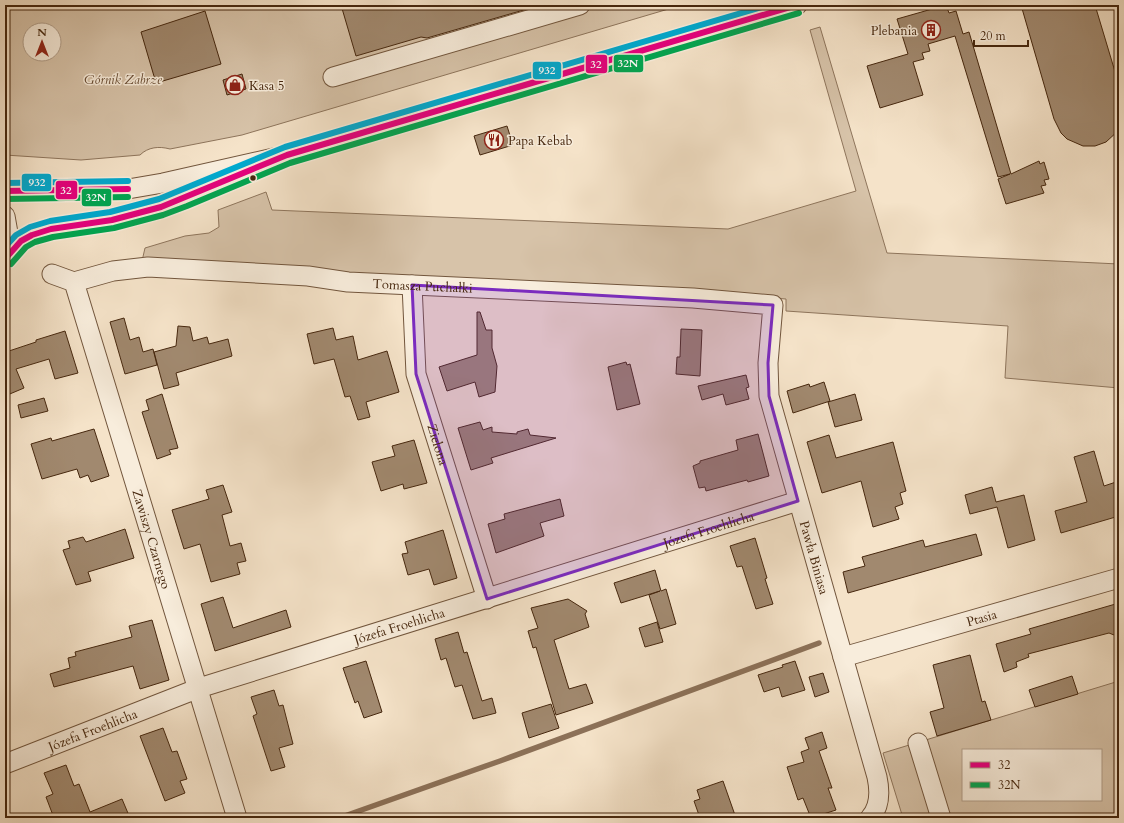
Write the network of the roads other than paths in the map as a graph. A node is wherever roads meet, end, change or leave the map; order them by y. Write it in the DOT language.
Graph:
graph roads {
  1 [pos="580,5"];
  2 [pos="797,5"];
  3 [pos="333,77"];
  4 [pos="287,155"];
  5 [pos="5,191"];
  6 [pos="5,216"];
  7 [pos="5,255"];
  8 [pos="5,259"];
  9 [pos="52,274"];
  10 [pos="74,282"];
  11 [pos="412,285"];
  12 [pos="773,305"];
  13 [pos="798,500"];
  14 [pos="1119,578"];
  15 [pos="487,599"];
  16 [pos="844,656"];
  17 [pos="199,688"];
  18 [pos="918,743"];
  19 [pos="5,764"];
  20 [pos="873,812"];
  21 [pos="237,818"];
  22 [pos="941,818"];
  1 -- 3 [label="street"];
  2 -- 4 [label="street"];
  4 -- 5 [label="street"];
  4 -- 8 [label="street"];
  6 -- 7 [label="street"];
  9 -- 10 [label="street"];
  10 -- 11 [label="street, Tomasza Puchałki"];
  10 -- 17 [label="street, Zawiszy Czarnego"];
  11 -- 12 [label="street, Tomasza Puchałki"];
  11 -- 15 [label="street, Zielona"];
  12 -- 13 [label="street, Pawła Biniasa"];
  13 -- 15 [label="street, Józefa Froehlicha"];
  13 -- 16 [label="street, Pawła Biniasa"];
  14 -- 16 [label="street, Ptasia"];
  15 -- 17 [label="street, Józefa Froehlicha"];
  16 -- 20 [label="street, Pawła Biniasa"];
  17 -- 19 [label="street, Józefa Froehlicha"];
  17 -- 21 [label="street, Zawiszy Czarnego"];
  18 -- 22 [label="street"];
}
